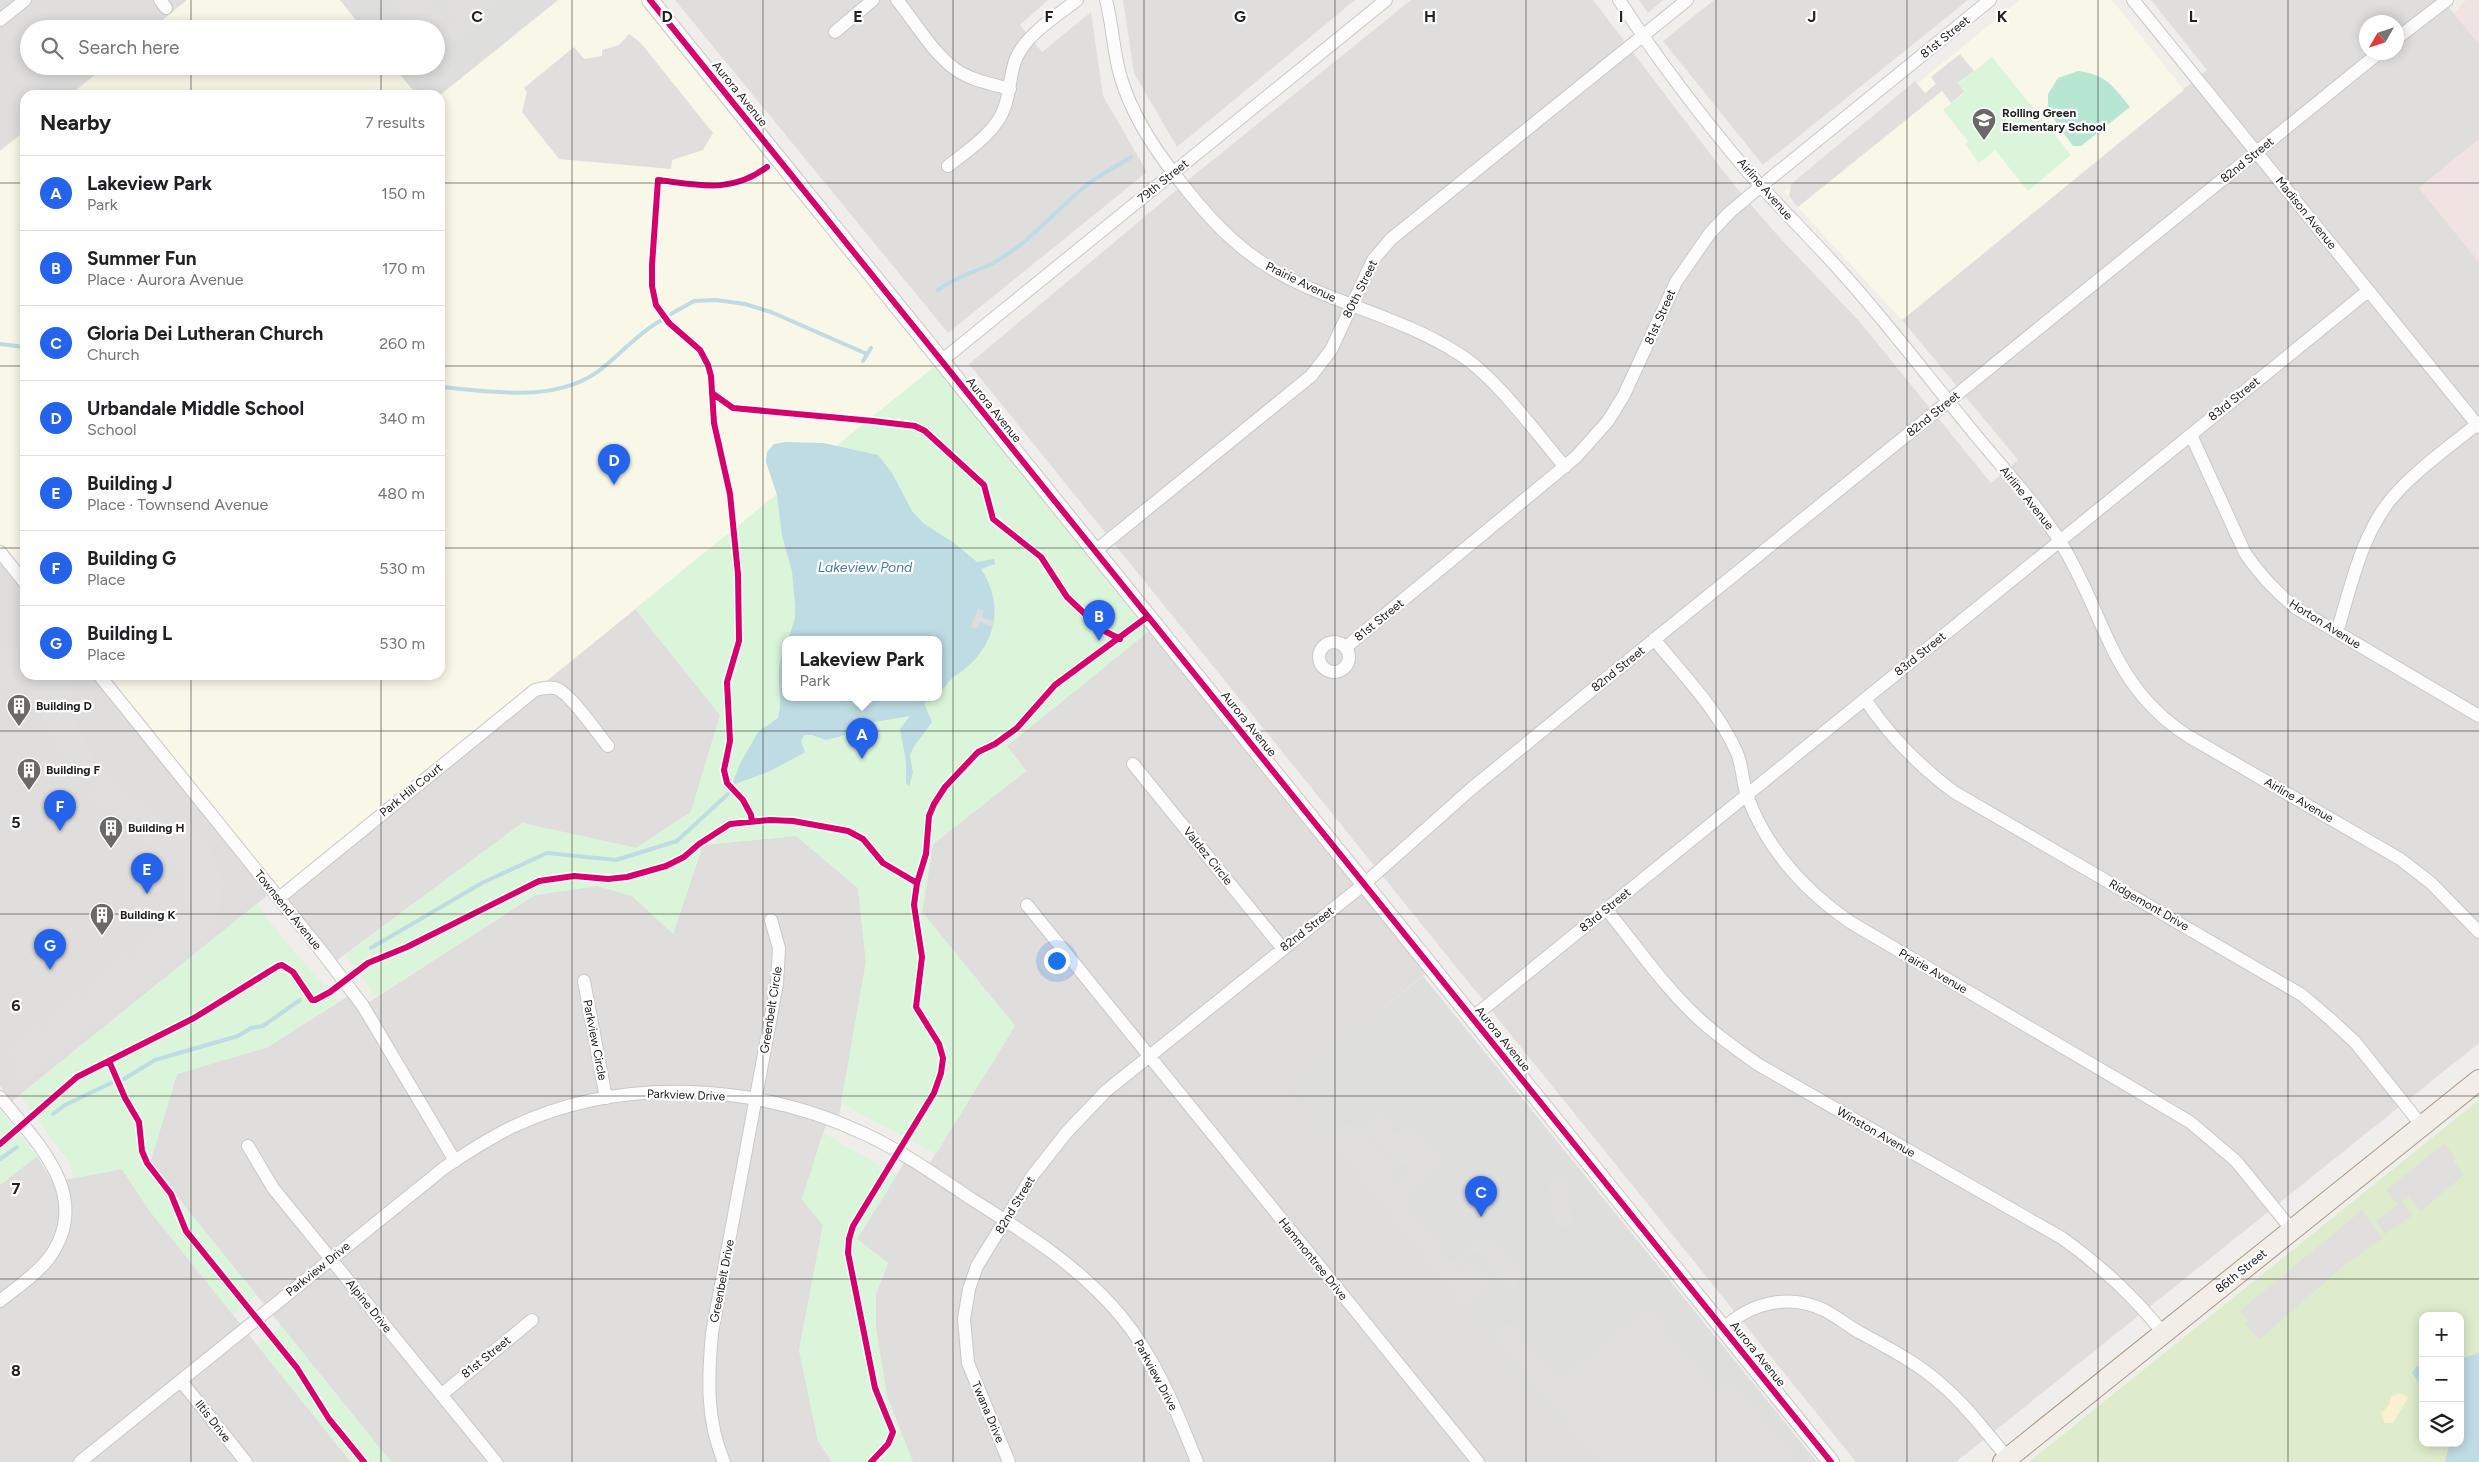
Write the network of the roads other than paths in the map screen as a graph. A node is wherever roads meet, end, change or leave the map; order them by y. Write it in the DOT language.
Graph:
graph roads {
  1 [pos="25,0"];
  2 [pos="650,0"];
  3 [pos="873,0"];
  4 [pos="897,0"];
  5 [pos="1077,0"];
  6 [pos="1106,0"];
  7 [pos="1386,0"];
  8 [pos="1619,0"];
  9 [pos="1687,0"];
  10 [pos="1990,0"];
  11 [pos="2132,0"];
  12 [pos="2447,0"];
  13 [pos="0,20"];
  14 [pos="835,32"];
  15 [pos="2404,34"];
  16 [pos="1643,36"];
  17 [pos="2370,60"];
  18 [pos="1010,89"];
  19 [pos="2256,152"];
  20 [pos="948,166"];
  21 [pos="1173,173"];
  22 [pos="1761,186"];
  23 [pos="2368,291"];
  24 [pos="1350,305"];
  25 [pos="940,362"];
  26 [pos="1948,402"];
  27 [pos="2478,426"];
  28 [pos="2191,435"];
  29 [pos="1565,467"];
  30 [pos="2060,541"];
  31 [pos="0,552"];
  32 [pos="1094,552"];
  33 [pos="20,577"];
  34 [pos="2337,632"];
  35 [pos="1654,639"];
  36 [pos="1346,647"];
  37 [pos="103,680"];
  38 [pos="1865,699"];
  39 [pos="2479,716"];
  40 [pos="608,746"];
  41 [pos="1133,764"];
  42 [pos="1746,795"];
  43 [pos="1363,885"];
  44 [pos="279,898"];
  45 [pos="1027,905"];
  46 [pos="1606,909"];
  47 [pos="771,920"];
  48 [pos="2479,932"];
  49 [pos="1283,949"];
  50 [pos="584,981"];
  51 [pos="1472,1018"];
  52 [pos="1149,1056"];
  53 [pos="2479,1080"];
  54 [pos="0,1097"];
  55 [pos="606,1098"];
  56 [pos="756,1100"];
  57 [pos="2422,1126"];
  58 [pos="248,1146"];
  59 [pos="455,1160"];
  60 [pos="1006,1221"];
  61 [pos="2292,1230"];
  62 [pos="331,1259"];
  63 [pos="0,1301"];
  64 [pos="532,1320"];
  65 [pos="1723,1329"];
  66 [pos="2163,1334"];
  67 [pos="968,1363"];
  68 [pos="181,1381"];
  69 [pos="441,1395"];
  70 [pos="2006,1460"];
  71 [pos="80,1462"];
  72 [pos="246,1462"];
  73 [pos="496,1462"];
  74 [pos="724,1462"];
  75 [pos="1009,1462"];
  76 [pos="1197,1462"];
  77 [pos="1478,1462"];
  78 [pos="1831,1462"];
  1 -- 13 [label="street"];
  2 -- 25 [label="street, Aurora Avenue"];
  3 -- 14 [label="street"];
  4 -- 18 [label="street"];
  5 -- 18 [label="street"];
  6 -- 21 [label="street, Prairie Avenue"];
  7 -- 21 [label="street, 79th Street"];
  8 -- 16 [label="street, Airline Avenue"];
  9 -- 16 [label="street, 80th Street"];
  10 -- 22 [label="street, 81st Street"];
  11 -- 19 [label="street, Madison Avenue"];
  12 -- 15 [label="street"];
  16 -- 22 [label="street, Airline Avenue"];
  16 -- 24 [label="street, 80th Street"];
  17 -- 19 [label="street, 82nd Street"];
  18 -- 20 [label="street"];
  19 -- 23 [label="street, Madison Avenue"];
  19 -- 26 [label="street, 82nd Street"];
  21 -- 24 [label="street, Prairie Avenue"];
  21 -- 25 [label="street, 79th Street"];
  22 -- 26 [label="street, Airline Avenue"];
  22 -- 29 [label="street, 81st Street"];
  23 -- 27 [label="street, Madison Avenue"];
  23 -- 28 [label="street, 83rd Street"];
  24 -- 29 [label="street, Prairie Avenue"];
  24 -- 32 [label="street, 80th Street"];
  25 -- 32 [label="street, Aurora Avenue"];
  26 -- 30 [label="street, Airline Avenue"];
  26 -- 35 [label="street, 82nd Street"];
  27 -- 34 [label="street"];
  28 -- 30 [label="street, 83rd Street"];
  28 -- 34 [label="street, Horton Avenue"];
  29 -- 36 [label="street, 81st Street"];
  30 -- 38 [label="street, 83rd Street"];
  30 -- 48 [label="street, Airline Avenue"];
  31 -- 33 [label="street"];
  32 -- 43 [label="street, Aurora Avenue"];
  34 -- 39 [label="street, Horton Avenue"];
  35 -- 42 [label="street, Prairie Avenue"];
  35 -- 43 [label="street, 82nd Street"];
  37 -- 44 [label="street, Townsend Avenue"];
  38 -- 42 [label="street, 83rd Street"];
  38 -- 57 [label="street, Ridgemont Drive"];
  40 -- 44 [label="street, Park Hill Court"];
  41 -- 49 [label="street, Valdez Circle"];
  42 -- 46 [label="street, 83rd Street"];
  42 -- 61 [label="street, Prairie Avenue"];
  43 -- 49 [label="street, 82nd Street"];
  43 -- 51 [label="street, Aurora Avenue"];
  44 -- 59 [label="street, Townsend Avenue"];
  45 -- 52 [label="street, Hammontree Drive"];
  46 -- 51 [label="street, 83rd Street"];
  46 -- 66 [label="street, Winston Avenue"];
  47 -- 56 [label="street, Greenbelt Circle"];
  49 -- 52 [label="street, 82nd Street"];
  50 -- 55 [label="street, Parkview Circle"];
  51 -- 65 [label="street, Aurora Avenue"];
  52 -- 60 [label="street, 82nd Street"];
  52 -- 77 [label="street, Hammontree Drive"];
  53 -- 57 [label="main road, 86th Street"];
  54 -- 63 [label="street"];
  55 -- 56 [label="street, Parkview Drive"];
  55 -- 59 [label="street, Parkview Drive"];
  56 -- 60 [label="street, Parkview Drive"];
  56 -- 74 [label="street, Greenbelt Drive"];
  57 -- 61 [label="main road, 86th Street"];
  58 -- 62 [label="street, Alpine Drive"];
  59 -- 62 [label="street, Parkview Drive"];
  60 -- 67 [label="street, 82nd Street"];
  60 -- 76 [label="street, Parkview Drive"];
  61 -- 66 [label="main road, 86th Street"];
  62 -- 68 [label="street, Parkview Drive"];
  62 -- 69 [label="street, Alpine Drive"];
  64 -- 69 [label="street, 81st Street"];
  65 -- 70 [label="street"];
  65 -- 78 [label="street, Aurora Avenue"];
  66 -- 70 [label="main road, 86th Street"];
  67 -- 75 [label="street, Twana Drive"];
  68 -- 71 [label="street, Parkview Drive"];
  68 -- 72 [label="street, Iltis Drive"];
  69 -- 73 [label="street, Alpine Drive"];
}
